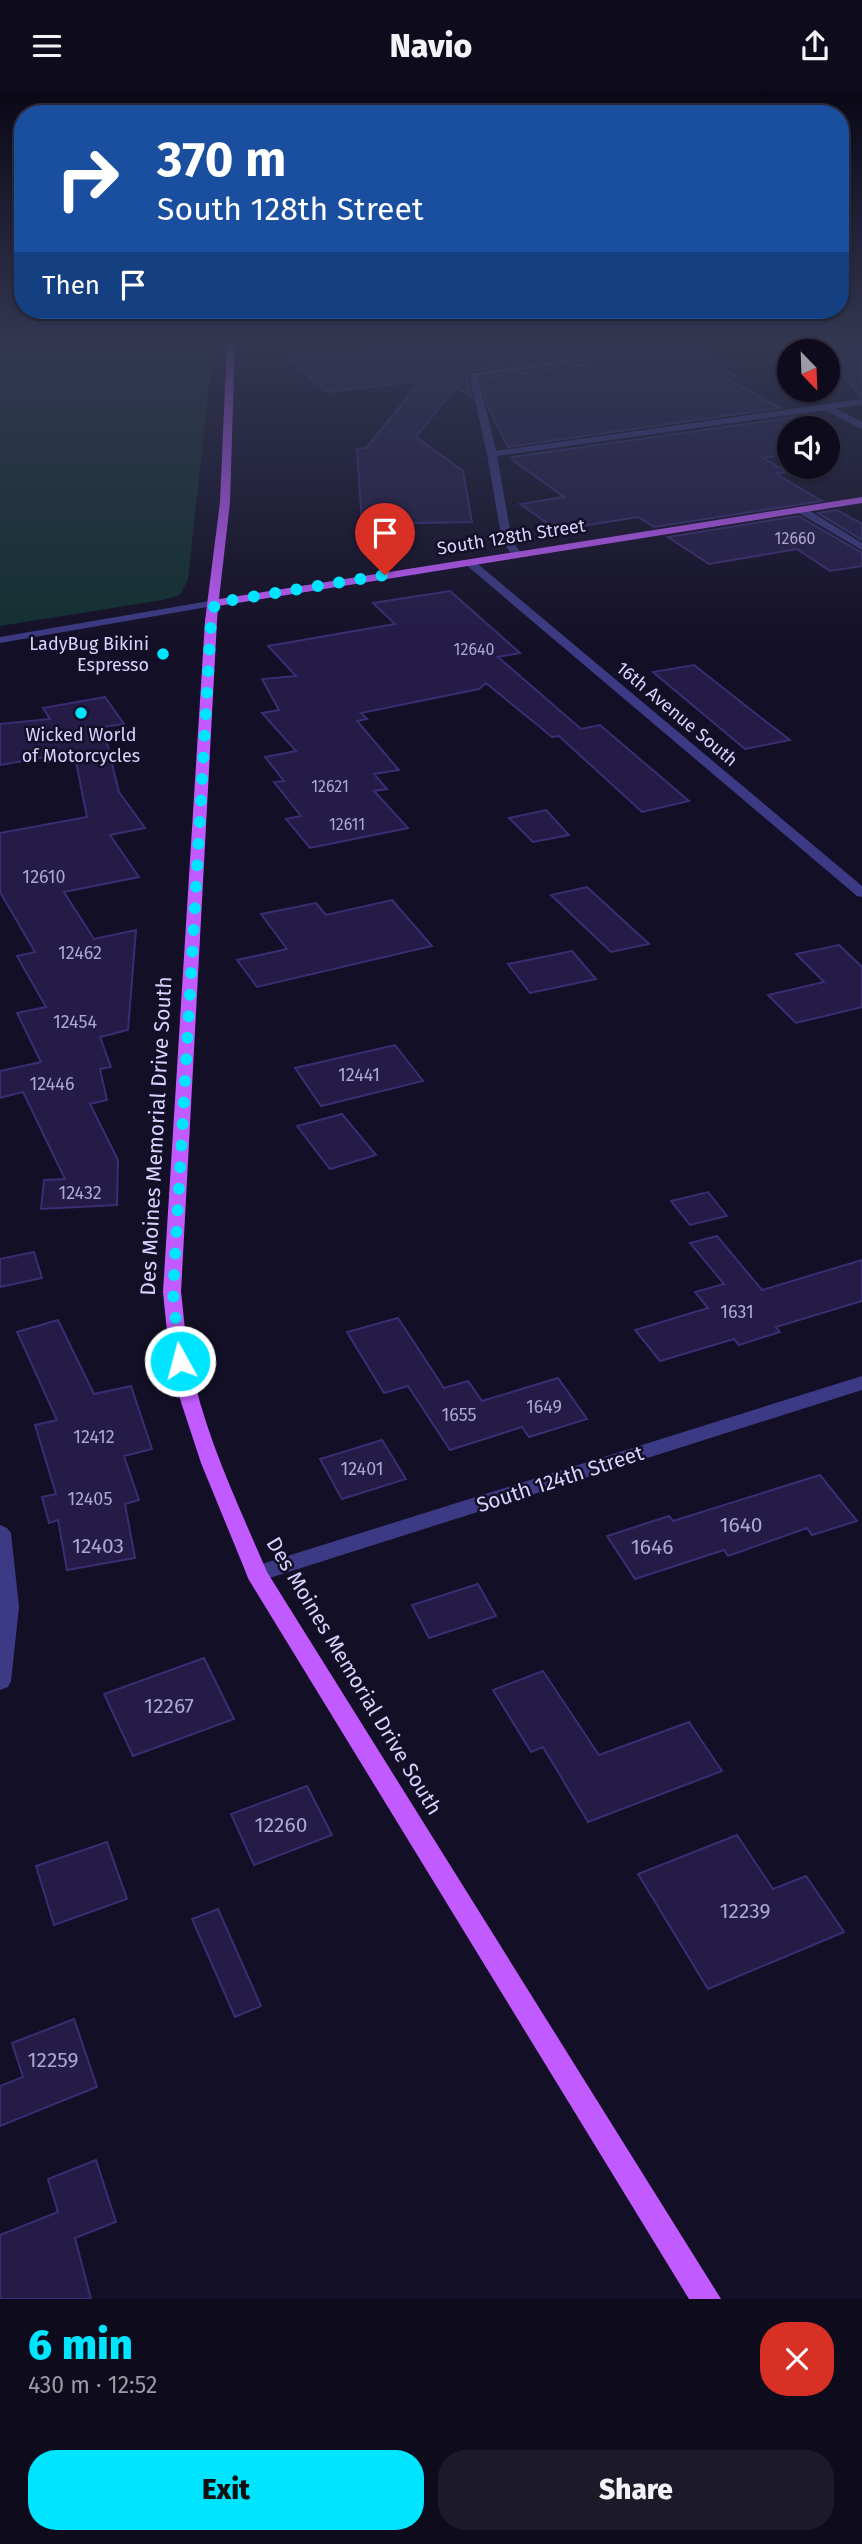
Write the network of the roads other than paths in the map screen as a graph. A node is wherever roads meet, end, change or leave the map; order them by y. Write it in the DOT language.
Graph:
graph roads {
  1 [pos="228,444"];
  2 [pos="490,444"];
  3 [pos="563,444"];
  4 [pos="492,454"];
  5 [pos="862,500"];
  6 [pos="801,510"];
  7 [pos="861,547"];
  8 [pos="516,554"];
  9 [pos="470,562"];
  10 [pos="215,603"];
  11 [pos="0,640"];
  12 [pos="862,893"];
  13 [pos="862,1383"];
  14 [pos="0,1533"];
  15 [pos="257,1574"];
  16 [pos="3,1658"];
  17 [pos="0,1681"];
  18 [pos="706,2299"];
  1 -- 10 [label="main road, Des Moines Memorial Drive South"];
  2 -- 4 [label="street"];
  3 -- 4 [label="street"];
  4 -- 8 [label="street"];
  5 -- 6 [label="main road, South 128th Street"];
  6 -- 7 [label="street"];
  6 -- 8 [label="main road, South 128th Street"];
  8 -- 9 [label="main road, South 128th Street"];
  9 -- 10 [label="main road, South 128th Street"];
  9 -- 12 [label="street, 16th Avenue South"];
  10 -- 11 [label="street, South 128th Street"];
  10 -- 15 [label="main road, Des Moines Memorial Drive South"];
  13 -- 15 [label="street, South 124th Street"];
  14 -- 16 [label="street"];
  15 -- 18 [label="main road, Des Moines Memorial Drive South"];
  16 -- 17 [label="street"];
}
